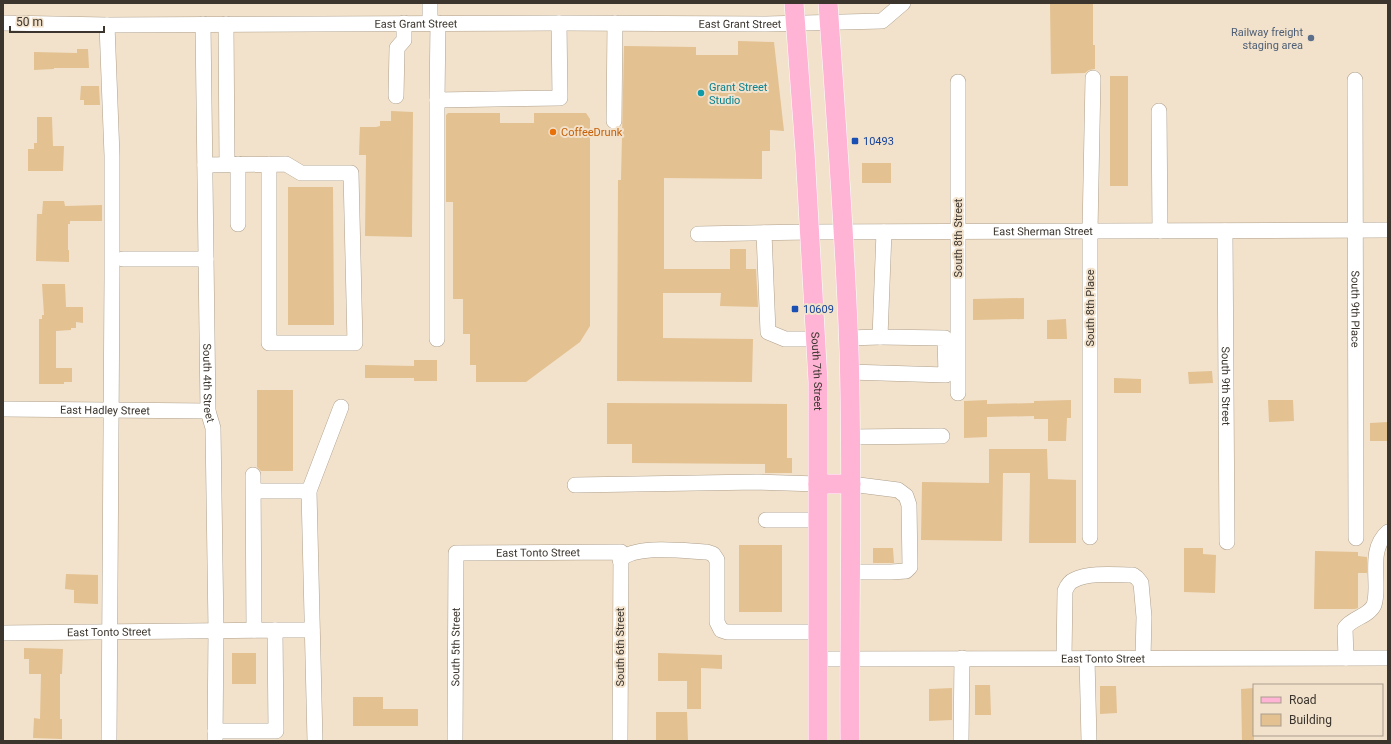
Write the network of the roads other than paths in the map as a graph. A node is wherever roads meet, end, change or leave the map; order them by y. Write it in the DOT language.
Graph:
graph roads {
  1 [pos="430,3"];
  2 [pos="794,3"];
  3 [pos="828,3"];
  4 [pos="903,3"];
  5 [pos="559,22"];
  6 [pos="829,22"];
  7 [pos="3,23"];
  8 [pos="404,23"];
  9 [pos="434,23"];
  10 [pos="615,23"];
  11 [pos="795,23"];
  12 [pos="204,24"];
  13 [pos="226,24"];
  14 [pos="107,25"];
  15 [pos="1093,78"];
  16 [pos="1355,80"];
  17 [pos="958,82"];
  18 [pos="396,96"];
  19 [pos="437,100"];
  20 [pos="1159,111"];
  21 [pos="614,121"];
  22 [pos="232,164"];
  23 [pos="269,164"];
  24 [pos="205,165"];
  25 [pos="238,224"];
  26 [pos="1225,230"];
  27 [pos="1355,230"];
  28 [pos="1388,230"];
  29 [pos="1090,231"];
  30 [pos="1160,231"];
  31 [pos="810,232"];
  32 [pos="843,232"];
  33 [pos="884,232"];
  34 [pos="958,232"];
  35 [pos="764,233"];
  36 [pos="698,234"];
  37 [pos="206,259"];
  38 [pos="123,260"];
  39 [pos="880,336"];
  40 [pos="848,338"];
  41 [pos="437,339"];
  42 [pos="816,339"];
  43 [pos="849,372"];
  44 [pos="958,393"];
  45 [pos="341,407"];
  46 [pos="3,409"];
  47 [pos="112,410"];
  48 [pos="208,411"];
  49 [pos="942,436"];
  50 [pos="850,437"];
  51 [pos="253,475"];
  52 [pos="818,484"];
  53 [pos="851,484"];
  54 [pos="575,485"];
  55 [pos="254,491"];
  56 [pos="309,491"];
  57 [pos="766,520"];
  58 [pos="818,520"];
  59 [pos="1388,532"];
  60 [pos="1090,537"];
  61 [pos="1356,538"];
  62 [pos="1227,542"];
  63 [pos="456,553"];
  64 [pos="620,556"];
  65 [pos="850,572"];
  66 [pos="216,630"];
  67 [pos="254,630"];
  68 [pos="275,630"];
  69 [pos="312,630"];
  70 [pos="109,632"];
  71 [pos="818,632"];
  72 [pos="3,633"];
  73 [pos="850,658"];
  74 [pos="962,658"];
  75 [pos="1064,658"];
  76 [pos="1087,658"];
  77 [pos="1143,658"];
  78 [pos="1346,658"];
  79 [pos="1388,658"];
  80 [pos="818,659"];
  81 [pos="215,736"];
  82 [pos="109,741"];
  83 [pos="315,741"];
  84 [pos="455,741"];
  85 [pos="620,741"];
  86 [pos="818,741"];
  87 [pos="850,741"];
  88 [pos="961,741"];
  89 [pos="1088,741"];
  1 -- 9 [label="street"];
  2 -- 11 [label="main road, South 7th Street"];
  3 -- 6 [label="main road"];
  4 -- 6 [label="street, East Grant Street"];
  5 -- 9 [label="street, East Grant Street"];
  5 -- 10 [label="street, East Grant Street"];
  5 -- 19 [label="street"];
  6 -- 11 [label="street, East Grant Street"];
  6 -- 32 [label="main road"];
  7 -- 14 [label="street, East Grant Street"];
  8 -- 9 [label="street, East Grant Street"];
  8 -- 13 [label="street, East Grant Street"];
  8 -- 18 [label="street"];
  9 -- 19 [label="street"];
  10 -- 11 [label="street, East Grant Street"];
  10 -- 21 [label="street"];
  11 -- 31 [label="main road, South 7th Street"];
  12 -- 13 [label="street, East Grant Street"];
  12 -- 14 [label="street, East Grant Street"];
  12 -- 24 [label="street, South 4th Street"];
  13 -- 22 [label="street"];
  14 -- 47 [label="street"];
  15 -- 29 [label="street, South 8th Place"];
  16 -- 27 [label="street, South 9th Place"];
  17 -- 34 [label="street, South 8th Street"];
  19 -- 41 [label="street"];
  20 -- 30 [label="street"];
  22 -- 23 [label="street"];
  22 -- 24 [label="street"];
  22 -- 25 [label="street"];
  23 -- 23 [label="street"];
  24 -- 37 [label="street, South 4th Street"];
  26 -- 27 [label="street, East Sherman Street"];
  26 -- 30 [label="street, East Sherman Street"];
  26 -- 62 [label="street, South 9th Street"];
  27 -- 28 [label="street, East Sherman Street"];
  27 -- 61 [label="street, South 9th Place"];
  29 -- 30 [label="street, East Sherman Street"];
  29 -- 34 [label="street, East Sherman Street"];
  29 -- 60 [label="street, South 8th Place"];
  31 -- 32 [label="street, East Sherman Street"];
  31 -- 35 [label="street, East Sherman Street"];
  31 -- 42 [label="main road, South 7th Street"];
  32 -- 33 [label="street, East Sherman Street"];
  32 -- 40 [label="main road"];
  33 -- 34 [label="street, East Sherman Street"];
  33 -- 39 [label="street"];
  34 -- 44 [label="street, South 8th Street"];
  35 -- 36 [label="street, East Sherman Street"];
  35 -- 42 [label="street"];
  37 -- 38 [label="street"];
  37 -- 48 [label="street, South 4th Street"];
  39 -- 40 [label="street"];
  39 -- 43 [label="street"];
  40 -- 43 [label="main road"];
  42 -- 52 [label="main road, South 7th Street"];
  43 -- 50 [label="main road"];
  45 -- 56 [label="street"];
  46 -- 47 [label="street, East Hadley Street"];
  47 -- 48 [label="street, East Hadley Street"];
  47 -- 70 [label="street"];
  48 -- 66 [label="street, South 4th Street"];
  49 -- 50 [label="street"];
  50 -- 53 [label="main road"];
  51 -- 55 [label="street"];
  52 -- 53 [label="main road"];
  52 -- 54 [label="street"];
  52 -- 58 [label="main road, South 7th Street"];
  53 -- 65 [label="main road"];
  53 -- 65 [label="street"];
  55 -- 56 [label="street"];
  55 -- 67 [label="street"];
  56 -- 69 [label="street"];
  57 -- 58 [label="street"];
  58 -- 71 [label="main road, South 7th Street"];
  59 -- 78 [label="street"];
  63 -- 64 [label="street, East Tonto Street"];
  63 -- 84 [label="street, South 5th Street"];
  64 -- 71 [label="street"];
  64 -- 85 [label="street, South 6th Street"];
  65 -- 73 [label="main road"];
  66 -- 67 [label="street, East Tonto Street"];
  66 -- 70 [label="street, East Tonto Street"];
  66 -- 81 [label="street, South 4th Street"];
  67 -- 68 [label="street, East Tonto Street"];
  68 -- 69 [label="street, East Tonto Street"];
  68 -- 81 [label="street"];
  69 -- 83 [label="street"];
  70 -- 72 [label="street, East Tonto Street"];
  70 -- 82 [label="street"];
  71 -- 80 [label="main road, South 7th Street"];
  73 -- 74 [label="street, East Tonto Street"];
  73 -- 80 [label="street, East Tonto Street"];
  73 -- 87 [label="main road"];
  74 -- 75 [label="street, East Tonto Street"];
  74 -- 88 [label="street"];
  75 -- 76 [label="street, East Tonto Street"];
  75 -- 77 [label="street"];
  76 -- 77 [label="street, East Tonto Street"];
  76 -- 89 [label="street"];
  77 -- 78 [label="street, East Tonto Street"];
  78 -- 79 [label="street, East Tonto Street"];
  80 -- 86 [label="main road, South 7th Street"];
}
